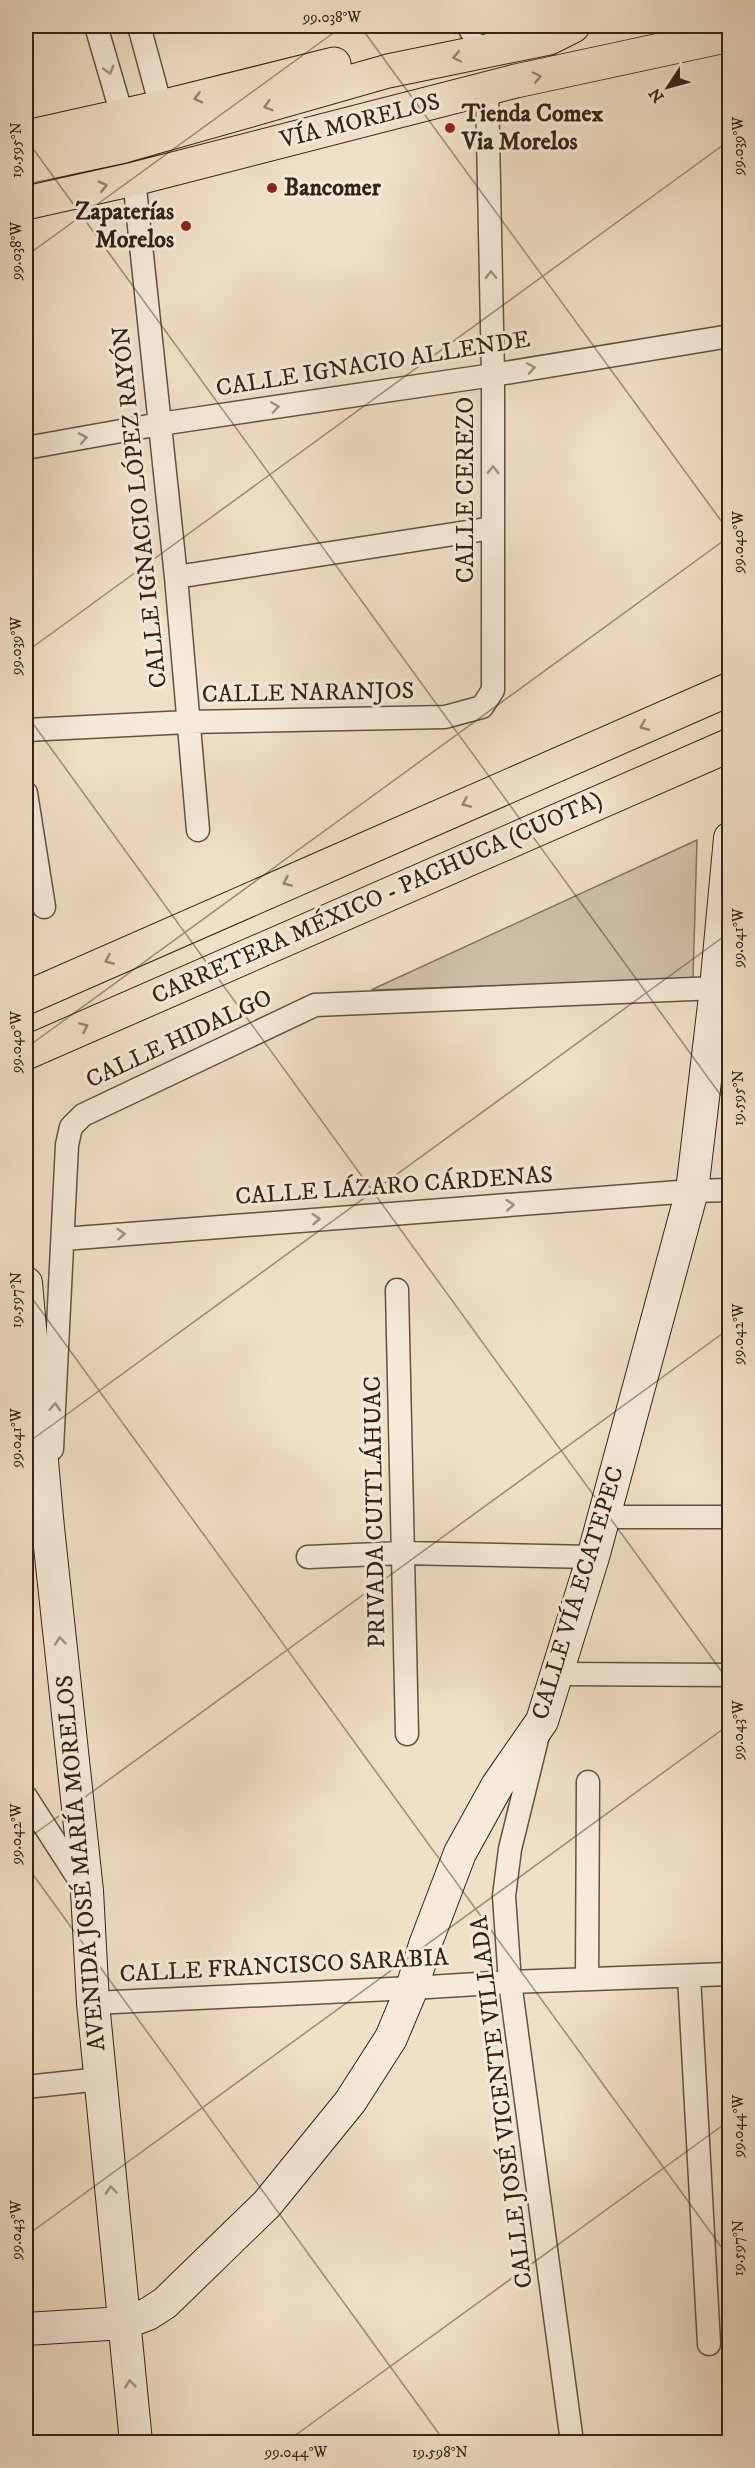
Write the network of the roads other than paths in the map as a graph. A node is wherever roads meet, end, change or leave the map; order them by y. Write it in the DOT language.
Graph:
graph roads {
  1 [pos="96,26"];
  2 [pos="139,26"];
  3 [pos="573,26"];
  4 [pos="480,27"];
  5 [pos="729,35"];
  6 [pos="487,89"];
  7 [pos="160,107"];
  8 [pos="122,115"];
  9 [pos="26,136"];
  10 [pos="26,167"];
  11 [pos="134,179"];
  12 [pos="26,203"];
  13 [pos="729,336"];
  14 [pos="493,375"];
  15 [pos="160,424"];
  16 [pos="26,448"];
  17 [pos="493,528"];
  18 [pos="176,577"];
  19 [pos="729,689"];
  20 [pos="482,707"];
  21 [pos="188,722"];
  22 [pos="26,730"];
  23 [pos="729,745"];
  24 [pos="26,793"];
  25 [pos="198,830"];
  26 [pos="729,838"];
  27 [pos="44,907"];
  28 [pos="716,988"];
  29 [pos="26,998"];
  30 [pos="720,1040"];
  31 [pos="26,1053"];
  32 [pos="729,1190"];
  33 [pos="692,1191"];
  34 [pos="63,1239"];
  35 [pos="26,1283"];
  36 [pos="397,1290"];
  37 [pos="604,1517"];
  38 [pos="729,1517"];
  39 [pos="48,1528"];
  40 [pos="404,1553"];
  41 [pos="308,1557"];
  42 [pos="593,1557"];
  43 [pos="558,1674"];
  44 [pos="729,1675"];
  45 [pos="542,1721"];
  46 [pos="407,1734"];
  47 [pos="588,1782"];
  48 [pos="26,1797"];
  49 [pos="87,1891"];
  50 [pos="729,1974"];
  51 [pos="689,1976"];
  52 [pos="587,1979"];
  53 [pos="510,1982"];
  54 [pos="412,1988"];
  55 [pos="93,2003"];
  56 [pos="101,2079"];
  57 [pos="26,2087"];
  58 [pos="124,2323"];
  59 [pos="26,2329"];
  60 [pos="709,2344"];
  61 [pos="136,2442"];
  62 [pos="572,2442"];
  1 -- 8 [label="street, one-way"];
  2 -- 7 [label="street"];
  3 -- 10 [label="main road, one-way"];
  4 -- 7 [label="main road, one-way"];
  6 -- 5 [label="main road, VÍA MORELOS, one-way"];
  6 -- 11 [label="main road, VÍA MORELOS"];
  14 -- 6 [label="street, CALLE CEREZO, one-way"];
  7 -- 8 [label="main road"];
  8 -- 9 [label="main road"];
  12 -- 11 [label="main road, VÍA MORELOS, one-way"];
  11 -- 15 [label="street, CALLE IGNACIO LÓPEZ RAYÓN"];
  14 -- 13 [label="street, CALLE IGNACIO ALLENDE, one-way"];
  15 -- 14 [label="street, CALLE IGNACIO ALLENDE, one-way"];
  17 -- 14 [label="street, CALLE CEREZO, one-way"];
  16 -- 15 [label="street, CALLE IGNACIO ALLENDE, one-way"];
  15 -- 18 [label="street, CALLE IGNACIO LÓPEZ RAYÓN"];
  17 -- 18 [label="street"];
  17 -- 20 [label="street, CALLE CEREZO"];
  18 -- 21 [label="street, CALLE IGNACIO LÓPEZ RAYÓN"];
  19 -- 29 [label="main road, CARRETERA MÉXICO - PACHUCA (CUOTA), one-way"];
  20 -- 21 [label="street, CALLE NARANJOS"];
  21 -- 22 [label="street, CALLE NARANJOS"];
  21 -- 25 [label="street, CALLE IGNACIO LÓPEZ RAYÓN"];
  31 -- 23 [label="main road, CARRETERA MÉXICO - PACHUCA (CUOTA), one-way"];
  24 -- 27 [label="street"];
  26 -- 28 [label="main road, CALLE VÍA ECATEPEC"];
  28 -- 30 [label="main road, CALLE VÍA ECATEPEC"];
  28 -- 34 [label="street, CALLE HIDALGO"];
  30 -- 33 [label="main road, CALLE VÍA ECATEPEC"];
  32 -- 33 [label="street, CALLE LÁZARO CÁRDENAS"];
  34 -- 33 [label="street, CALLE LÁZARO CÁRDENAS, one-way"];
  33 -- 37 [label="main road, CALLE VÍA ECATEPEC"];
  39 -- 34 [label="street, CALLE HIDALGO, one-way"];
  35 -- 39 [label="main road, AVENIDA JOSÉ MARÍA MORELOS"];
  36 -- 40 [label="street, PRIVADA CUITLÁHUAC"];
  37 -- 38 [label="street"];
  37 -- 42 [label="main road, CALLE VÍA ECATEPEC"];
  49 -- 39 [label="main road, AVENIDA JOSÉ MARÍA MORELOS, one-way"];
  40 -- 41 [label="street"];
  40 -- 42 [label="street"];
  40 -- 46 [label="street, PRIVADA CUITLÁHUAC"];
  42 -- 43 [label="main road, CALLE VÍA ECATEPEC"];
  43 -- 44 [label="street"];
  43 -- 45 [label="main road, CALLE VÍA ECATEPEC"];
  45 -- 53 [label="street, CALLE JOSÉ VICENTE VILLADA"];
  45 -- 54 [label="main road, CALLE VÍA ECATEPEC"];
  47 -- 52 [label="street"];
  48 -- 49 [label="street"];
  49 -- 55 [label="main road, AVENIDA JOSÉ MARÍA MORELOS"];
  50 -- 51 [label="street, CALLE FRANCISCO SARABIA"];
  51 -- 52 [label="street, CALLE FRANCISCO SARABIA"];
  51 -- 60 [label="street"];
  52 -- 53 [label="street, CALLE FRANCISCO SARABIA"];
  53 -- 54 [label="street, CALLE FRANCISCO SARABIA"];
  53 -- 62 [label="street, CALLE JOSÉ VICENTE VILLADA"];
  54 -- 55 [label="street, CALLE FRANCISCO SARABIA"];
  54 -- 58 [label="main road, CALLE VÍA ECATEPEC"];
  55 -- 56 [label="main road, AVENIDA JOSÉ MARÍA MORELOS"];
  56 -- 57 [label="street"];
  58 -- 56 [label="main road, AVENIDA JOSÉ MARÍA MORELOS, one-way"];
  58 -- 59 [label="main road, CALLE VÍA ECATEPEC"];
  61 -- 58 [label="main road, AVENIDA JOSÉ MARÍA MORELOS, one-way"];
}
